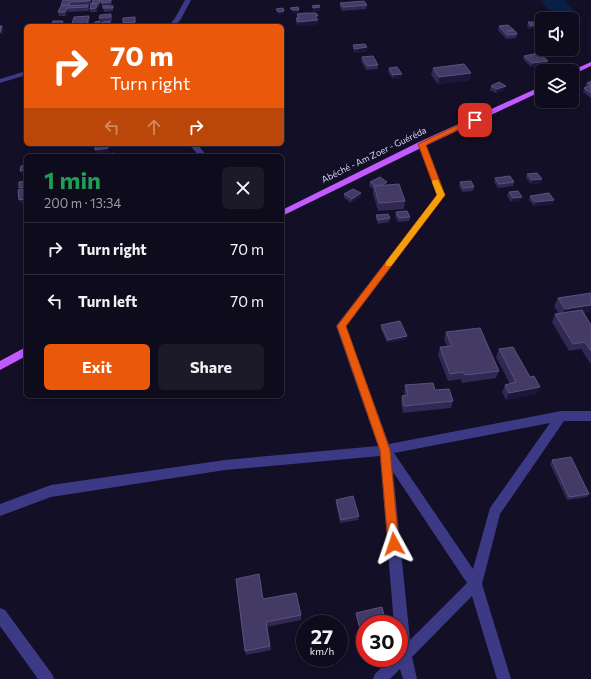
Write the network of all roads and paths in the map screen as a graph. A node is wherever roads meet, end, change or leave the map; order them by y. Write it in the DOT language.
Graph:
graph roads {
  1 [pos="188,0"];
  2 [pos="174,24"];
  3 [pos="591,64"];
  4 [pos="579,70"];
  5 [pos="24,74"];
  6 [pos="0,81"];
  7 [pos="535,91"];
  8 [pos="422,144"];
  9 [pos="195,146"];
  10 [pos="201,154"];
  11 [pos="284,212"];
  12 [pos="24,352"];
  13 [pos="0,366"];
  14 [pos="561,416"];
  15 [pos="591,416"];
  16 [pos="385,450"];
  17 [pos="0,510"];
  18 [pos="475,584"];
  19 [pos="0,615"];
  20 [pos="400,615"];
  21 [pos="408,650"];
  22 [pos="392,667"];
  23 [pos="407,667"];
  24 [pos="46,679"];
  25 [pos="380,679"];
  26 [pos="410,679"];
  27 [pos="504,679"];
  1 -- 2 [label="street"];
  3 -- 4 [label="main road"];
  5 -- 6 [label="street"];
  7 -- 8 [label="main road, Abéché - Am Zoer - Guéréda"];
  8 -- 11 [label="main road, Abéché - Am Zoer - Guéréda"];
  8 -- 16 [label="street"];
  9 -- 10 [label="street"];
  12 -- 13 [label="main road"];
  14 -- 15 [label="street"];
  14 -- 16 [label="street"];
  14 -- 18 [label="street"];
  16 -- 17 [label="street"];
  16 -- 18 [label="street"];
  16 -- 20 [label="street"];
  18 -- 21 [label="street"];
  18 -- 27 [label="street"];
  19 -- 24 [label="street"];
  22 -- 25 [label="street"];
  23 -- 26 [label="street"];
}
